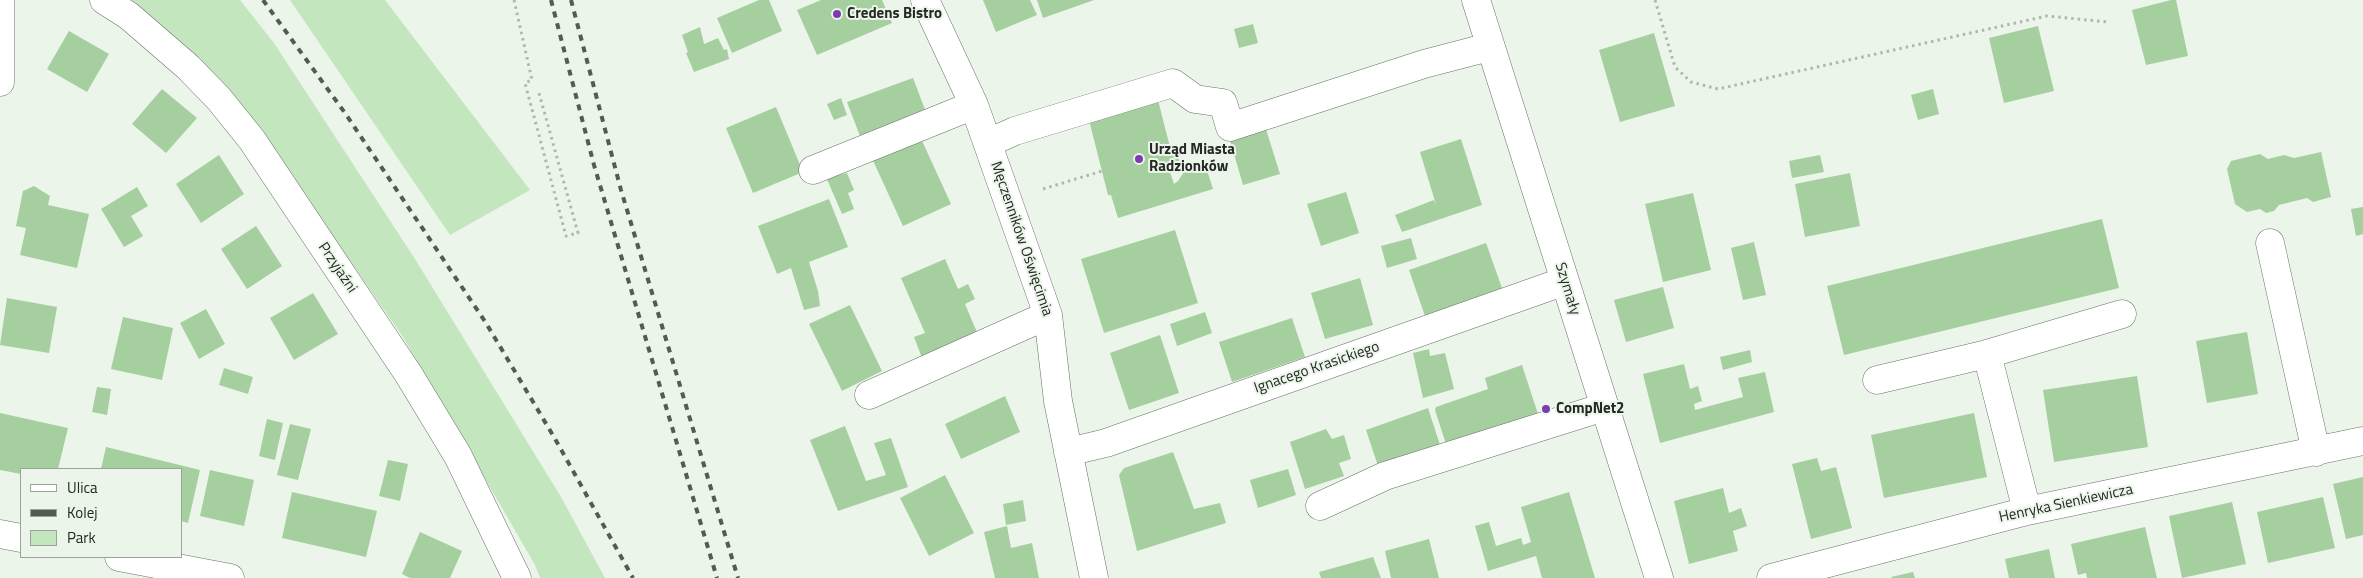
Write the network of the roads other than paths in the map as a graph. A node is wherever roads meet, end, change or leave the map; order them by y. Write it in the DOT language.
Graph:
graph roads {
  1 [pos="0,0"];
  2 [pos="104,0"];
  3 [pos="925,0"];
  4 [pos="1476,0"];
  5 [pos="1489,46"];
  6 [pos="0,82"];
  7 [pos="974,105"];
  8 [pos="988,143"];
  9 [pos="813,170"];
  10 [pos="2270,243"];
  11 [pos="1565,281"];
  12 [pos="2122,314"];
  13 [pos="1048,316"];
  14 [pos="1987,354"];
  15 [pos="1877,380"];
  16 [pos="868,395"];
  17 [pos="1604,407"];
  18 [pos="2363,441"];
  19 [pos="1068,452"];
  20 [pos="2316,452"];
  21 [pos="1320,506"];
  22 [pos="2027,511"];
  23 [pos="0,534"];
  24 [pos="20,538"];
  25 [pos="124,558"];
  26 [pos="230,578"];
  27 [pos="517,578"];
  28 [pos="1094,578"];
  29 [pos="1659,578"];
  30 [pos="1771,578"];
  1 -- 6 [label="street"];
  2 -- 27 [label="street, Przyjaźni"];
  3 -- 7 [label="street, Męczenników Oświęcimia"];
  4 -- 5 [label="street, Szymały"];
  5 -- 8 [label="street"];
  5 -- 11 [label="street, Szymały"];
  7 -- 8 [label="street, Męczenników Oświęcimia"];
  7 -- 9 [label="street"];
  8 -- 13 [label="street, Męczenników Oświęcimia"];
  10 -- 20 [label="street"];
  11 -- 17 [label="street, Szymały"];
  11 -- 19 [label="street, Ignacego Krasickiego"];
  12 -- 14 [label="street"];
  13 -- 16 [label="street"];
  13 -- 19 [label="street, Męczenników Oświęcimia"];
  14 -- 15 [label="street"];
  14 -- 22 [label="street"];
  17 -- 21 [label="street"];
  17 -- 29 [label="street, Szymały"];
  18 -- 20 [label="street, Henryka Sienkiewicza"];
  19 -- 28 [label="street, Męczenników Oświęcimia"];
  20 -- 22 [label="street, Henryka Sienkiewicza"];
  22 -- 30 [label="street, Henryka Sienkiewicza"];
  23 -- 24 [label="street"];
  25 -- 26 [label="street"];
}
